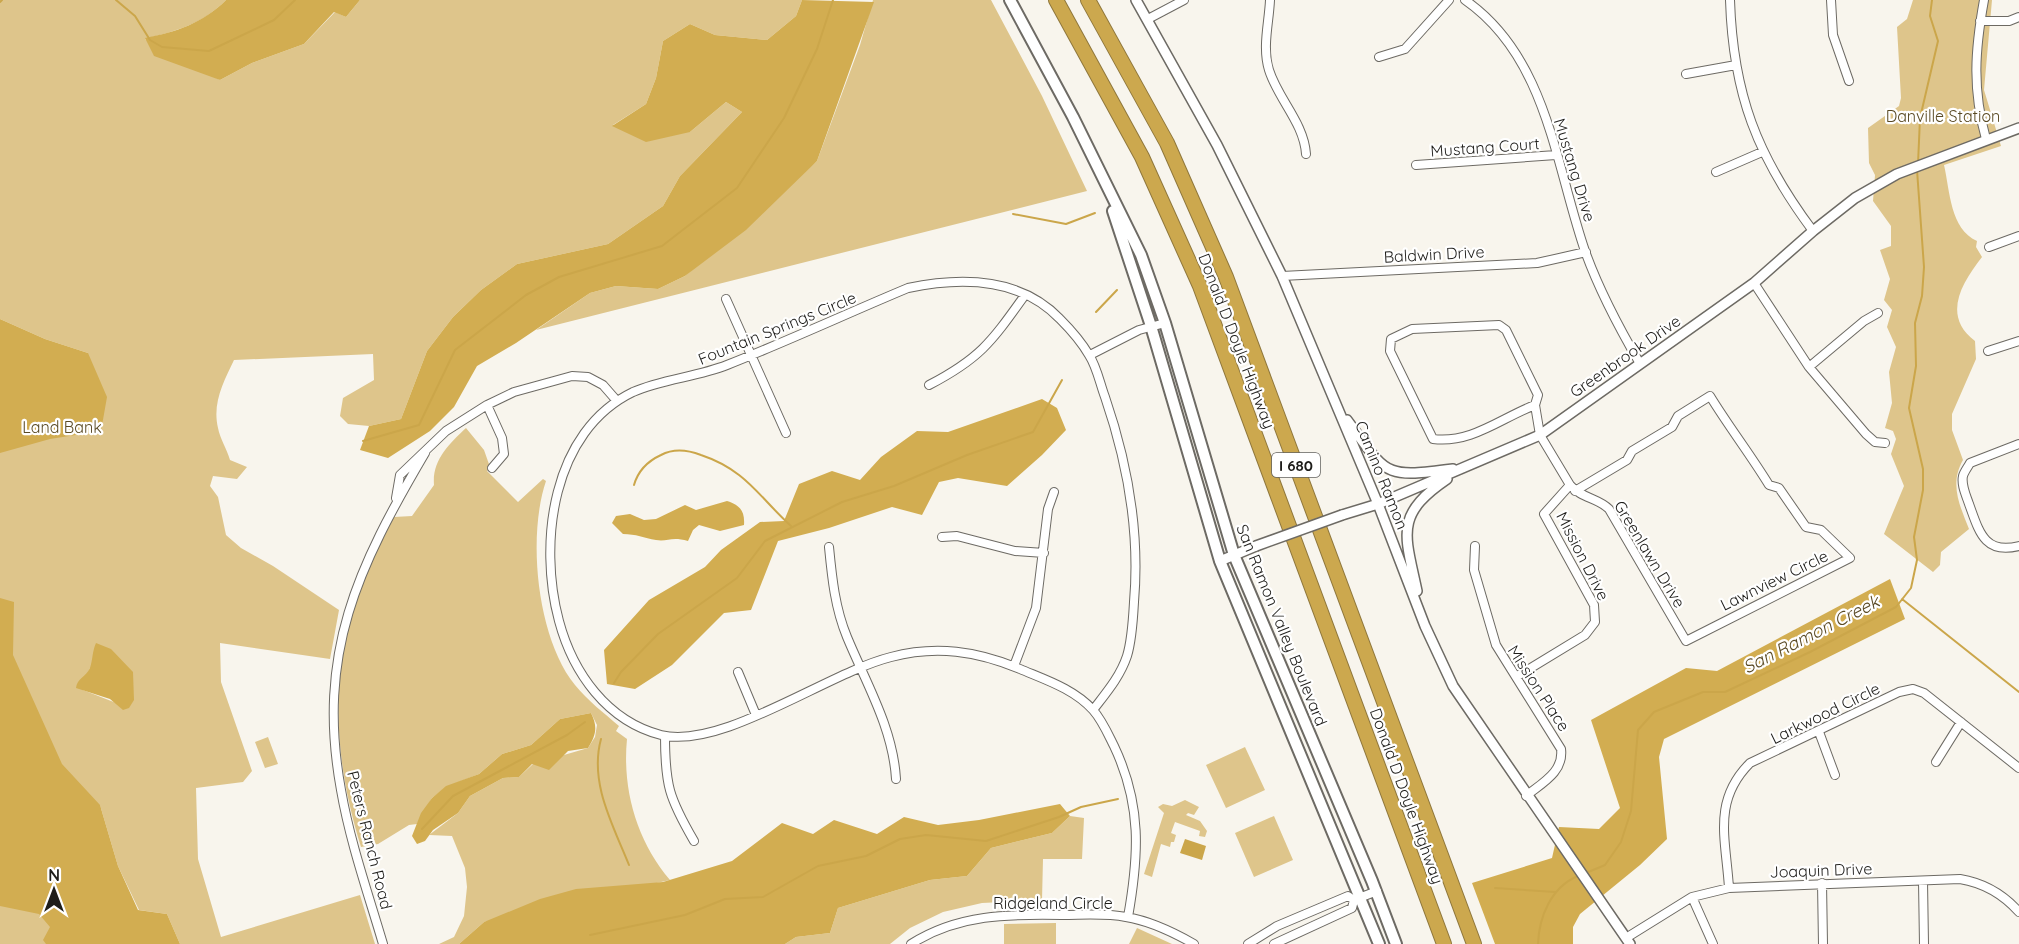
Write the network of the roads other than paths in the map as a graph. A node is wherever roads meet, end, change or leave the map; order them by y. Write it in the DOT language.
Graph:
graph roads {
  1 [pos="1010,0"];
  2 [pos="1056,0"];
  3 [pos="1088,0"];
  4 [pos="1136,0"];
  5 [pos="1184,0"];
  6 [pos="1270,0"];
  7 [pos="1449,0"];
  8 [pos="1465,0"];
  9 [pos="1730,0"];
  10 [pos="1831,0"];
  11 [pos="1984,0"];
  12 [pos="2019,17"];
  13 [pos="1148,19"];
  14 [pos="1980,21"];
  15 [pos="1378,57"];
  16 [pos="1736,65"];
  17 [pos="1686,74"];
  18 [pos="1849,81"];
  19 [pos="2019,128"];
  20 [pos="1986,139"];
  21 [pos="1762,152"];
  22 [pos="1306,154"];
  23 [pos="1556,155"];
  24 [pos="1416,165"];
  25 [pos="1716,172"];
  26 [pos="1103,179"];
  27 [pos="1812,231"];
  28 [pos="2019,236"];
  29 [pos="1989,247"];
  30 [pos="1586,252"];
  31 [pos="1282,276"];
  32 [pos="1754,283"];
  33 [pos="1025,295"];
  34 [pos="726,299"];
  35 [pos="1878,313"];
  36 [pos="1165,323"];
  37 [pos="1151,326"];
  38 [pos="2019,341"];
  39 [pos="1988,351"];
  40 [pos="1090,355"];
  41 [pos="751,356"];
  42 [pos="1640,362"];
  43 [pos="1809,367"];
  44 [pos="930,385"];
  45 [pos="617,401"];
  46 [pos="487,405"];
  47 [pos="1535,405"];
  48 [pos="1339,409"];
  49 [pos="786,433"];
  50 [pos="1540,435"];
  51 [pos="1885,443"];
  52 [pos="2019,444"];
  53 [pos="1464,467"];
  54 [pos="492,468"];
  55 [pos="1572,488"];
  56 [pos="1054,492"];
  57 [pos="1378,504"];
  58 [pos="942,537"];
  59 [pos="1475,546"];
  60 [pos="2019,546"];
  61 [pos="830,548"];
  62 [pos="1044,553"];
  63 [pos="1234,555"];
  64 [pos="1221,561"];
  65 [pos="1425,626"];
  66 [pos="1686,641"];
  67 [pos="860,666"];
  68 [pos="1014,666"];
  69 [pos="738,672"];
  70 [pos="1516,677"];
  71 [pos="1093,710"];
  72 [pos="756,715"];
  73 [pos="1961,722"];
  74 [pos="1819,732"];
  75 [pos="665,736"];
  76 [pos="1936,762"];
  77 [pos="2019,768"];
  78 [pos="1835,775"];
  79 [pos="896,779"];
  80 [pos="1526,796"];
  81 [pos="694,841"];
  82 [pos="1923,881"];
  83 [pos="1822,883"];
  84 [pos="1729,888"];
  85 [pos="1377,891"];
  86 [pos="1692,897"];
  87 [pos="1358,899"];
  88 [pos="2019,912"];
  89 [pos="1128,917"];
  90 [pos="1628,941"];
  91 [pos="383,944"];
  92 [pos="911,944"];
  93 [pos="1194,944"];
  94 [pos="1248,944"];
  95 [pos="1274,944"];
  96 [pos="1378,944"];
  97 [pos="1396,944"];
  98 [pos="1444,944"];
  99 [pos="1474,944"];
  100 [pos="1713,944"];
  101 [pos="1823,944"];
  102 [pos="1924,944"];
  1 -- 26 [label="main road, San Ramon Valley Boulevard"];
  2 -- 98 [label="highway, Donald D Doyle Highway / I 680"];
  3 -- 99 [label="highway, Donald D Doyle Highway / I 680"];
  4 -- 13 [label="street, Camino Ramon"];
  5 -- 13 [label="street"];
  6 -- 22 [label="street"];
  7 -- 15 [label="street"];
  8 -- 23 [label="street, Mustang Drive"];
  9 -- 16 [label="street"];
  10 -- 18 [label="street"];
  11 -- 14 [label="street"];
  12 -- 14 [label="street"];
  13 -- 31 [label="street, Camino Ramon"];
  14 -- 20 [label="street"];
  16 -- 17 [label="street"];
  16 -- 21 [label="street"];
  19 -- 20 [label="street, Greenbrook Drive"];
  20 -- 27 [label="street, Greenbrook Drive"];
  21 -- 25 [label="street"];
  21 -- 27 [label="street"];
  23 -- 24 [label="street, Mustang Court"];
  23 -- 30 [label="street, Mustang Drive"];
  26 -- 36 [label="main road, San Ramon Valley Boulevard"];
  26 -- 37 [label="main road, San Ramon Valley Boulevard"];
  27 -- 32 [label="street, Greenbrook Drive"];
  28 -- 29 [label="street"];
  30 -- 31 [label="street, Baldwin Drive"];
  30 -- 42 [label="street, Mustang Drive"];
  31 -- 48 [label="street, Camino Ramon"];
  32 -- 42 [label="street, Greenbrook Drive"];
  32 -- 43 [label="street"];
  33 -- 40 [label="street, Fountain Springs Circle"];
  33 -- 41 [label="street, Fountain Springs Circle"];
  33 -- 44 [label="street"];
  34 -- 41 [label="street"];
  35 -- 43 [label="street"];
  36 -- 37 [label="street"];
  36 -- 63 [label="main road, San Ramon Valley Boulevard"];
  37 -- 40 [label="street"];
  37 -- 64 [label="main road, San Ramon Valley Boulevard"];
  38 -- 39 [label="street"];
  40 -- 71 [label="street, Fountain Springs Circle"];
  41 -- 45 [label="street, Fountain Springs Circle"];
  41 -- 49 [label="street"];
  42 -- 50 [label="street, Greenbrook Drive"];
  43 -- 51 [label="street"];
  45 -- 46 [label="street, Peters Ranch Road"];
  45 -- 75 [label="street, Fountain Springs Circle"];
  46 -- 54 [label="street"];
  46 -- 91 [label="street, Peters Ranch Road"];
  47 -- 47 [label="street"];
  47 -- 50 [label="street"];
  48 -- 53 [label="street"];
  48 -- 57 [label="street, Camino Ramon"];
  50 -- 53 [label="street, Greenbrook Drive"];
  50 -- 55 [label="street"];
  52 -- 60 [label="street"];
  53 -- 57 [label="street, Greenbrook Drive"];
  53 -- 65 [label="street"];
  55 -- 66 [label="street, Greenlawn Drive"];
  55 -- 66 [label="street, Lawnview Circle"];
  55 -- 70 [label="street, Mission Drive"];
  56 -- 62 [label="street"];
  57 -- 63 [label="street, Greenbrook Drive, bridge"];
  57 -- 65 [label="street, Camino Ramon"];
  58 -- 62 [label="street"];
  59 -- 70 [label="street, Mission Place"];
  61 -- 67 [label="street"];
  62 -- 68 [label="street"];
  63 -- 64 [label="street, Greenbrook Drive"];
  63 -- 85 [label="main road, San Ramon Valley Boulevard"];
  64 -- 87 [label="main road, San Ramon Valley Boulevard"];
  65 -- 80 [label="street, Camino Ramon"];
  67 -- 68 [label="street, Fountain Springs Circle"];
  67 -- 72 [label="street, Fountain Springs Circle"];
  67 -- 79 [label="street"];
  68 -- 71 [label="street, Fountain Springs Circle"];
  69 -- 72 [label="street"];
  70 -- 80 [label="street, Mission Place"];
  71 -- 89 [label="street, Fountain Springs Circle"];
  72 -- 75 [label="street, Fountain Springs Circle"];
  73 -- 74 [label="street, Larkwood Circle"];
  73 -- 76 [label="street"];
  73 -- 77 [label="street, Larkwood Circle"];
  74 -- 78 [label="street"];
  74 -- 84 [label="street, Larkwood Circle"];
  75 -- 81 [label="street"];
  80 -- 90 [label="street, Camino Ramon"];
  82 -- 83 [label="street, Joaquin Drive"];
  82 -- 88 [label="street, Joaquin Drive"];
  82 -- 102 [label="street"];
  83 -- 84 [label="street, Joaquin Drive"];
  83 -- 101 [label="street"];
  84 -- 86 [label="street, Joaquin Drive"];
  85 -- 87 [label="street"];
  85 -- 97 [label="main road, San Ramon Valley Boulevard"];
  86 -- 90 [label="street, Joaquin Drive"];
  86 -- 100 [label="street"];
  87 -- 94 [label="street"];
  87 -- 95 [label="street"];
  87 -- 96 [label="main road, San Ramon Valley Boulevard"];
  89 -- 92 [label="street, Ridgeland Circle"];
  89 -- 93 [label="street, Ridgeland Circle"];
}
